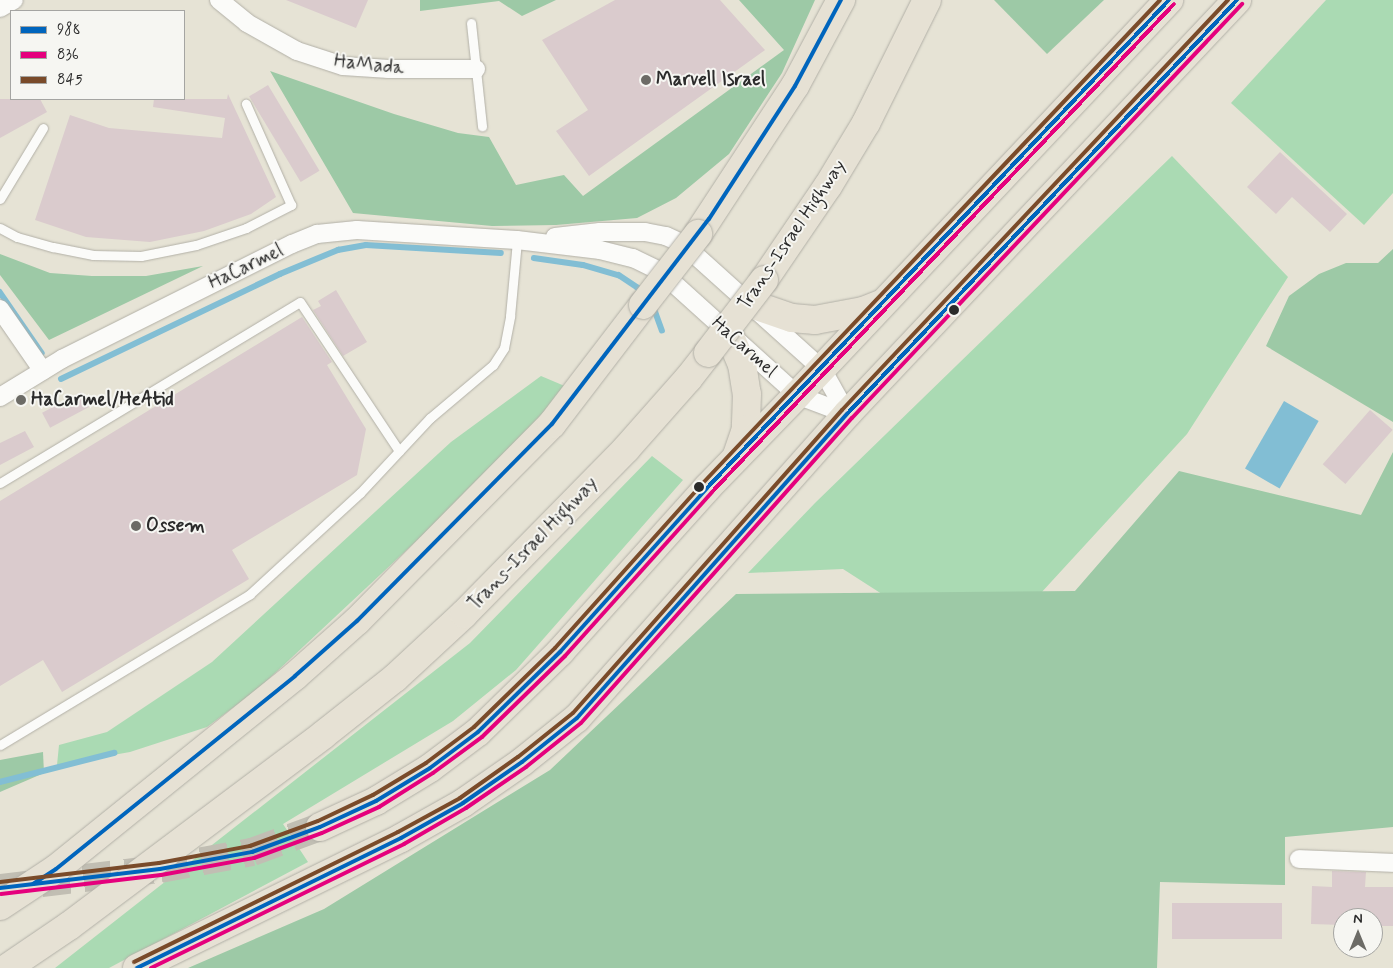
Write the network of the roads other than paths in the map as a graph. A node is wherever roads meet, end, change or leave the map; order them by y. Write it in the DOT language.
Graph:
graph roads {
  1 [pos="14,0"];
  2 [pos="219,0"];
  3 [pos="841,0"];
  4 [pos="927,0"];
  5 [pos="1169,0"];
  6 [pos="1236,0"];
  7 [pos="0,8"];
  8 [pos="471,23"];
  9 [pos="476,69"];
  10 [pos="246,104"];
  11 [pos="482,126"];
  12 [pos="43,128"];
  13 [pos="0,199"];
  14 [pos="0,228"];
  15 [pos="517,240"];
  16 [pos="885,303"];
  17 [pos="751,304"];
  18 [pos="0,309"];
  19 [pos="730,334"];
  20 [pos="822,369"];
  21 [pos="43,371"];
  22 [pos="797,395"];
  23 [pos="0,397"];
  24 [pos="847,414"];
  25 [pos="399,451"];
  26 [pos="736,459"];
  27 [pos="0,483"];
  28 [pos="0,745"];
  29 [pos="320,827"];
  30 [pos="1299,859"];
  31 [pos="1393,863"];
  32 [pos="0,906"];
  33 [pos="7,968"];
  34 [pos="137,968"];
  1 -- 7 [label="street"];
  2 -- 9 [label="street, HaMada"];
  3 -- 32 [label="main road, bridge"];
  4 -- 33 [label="main road, Trans-Israel Highway, bridge"];
  5 -- 16 [label="main road"];
  6 -- 24 [label="main road"];
  8 -- 9 [label="lane"];
  9 -- 11 [label="lane"];
  10 -- 14 [label="lane"];
  12 -- 13 [label="lane"];
  15 -- 17 [label="street, HaCarmel"];
  15 -- 19 [label="street, HaCarmel"];
  15 -- 21 [label="street, HaCarmel"];
  15 -- 25 [label="lane"];
  16 -- 17 [label="main road"];
  16 -- 20 [label="main road"];
  17 -- 20 [label="street, HaCarmel"];
  18 -- 21 [label="street"];
  19 -- 22 [label="street, HaCarmel"];
  19 -- 26 [label="main road"];
  20 -- 22 [label="main road"];
  20 -- 24 [label="street, HaCarmel"];
  21 -- 23 [label="street, HaCarmel"];
  22 -- 24 [label="street, HaCarmel"];
  22 -- 26 [label="main road"];
  24 -- 34 [label="main road"];
  25 -- 27 [label="lane"];
  25 -- 28 [label="lane"];
  26 -- 29 [label="main road"];
  30 -- 31 [label="street"];
}
